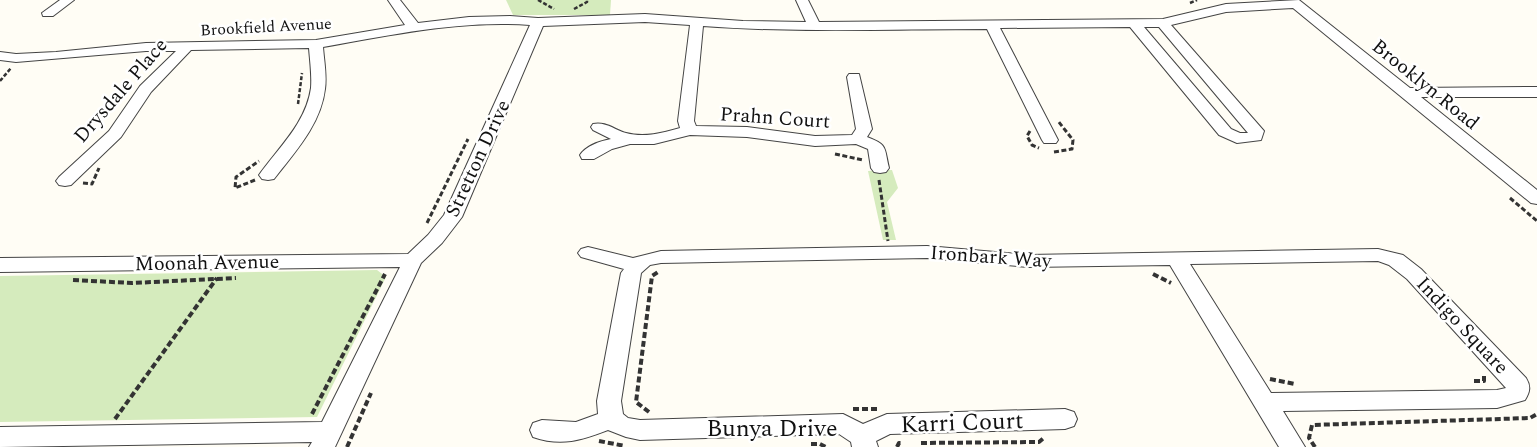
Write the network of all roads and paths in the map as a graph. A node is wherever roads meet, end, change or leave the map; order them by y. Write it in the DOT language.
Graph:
graph roads {
  1 [pos="68,0"];
  2 [pos="394,0"];
  3 [pos="538,0"];
  4 [pos="587,0"];
  5 [pos="802,0"];
  6 [pos="1230,0"];
  7 [pos="1246,2"];
  8 [pos="1293,2"];
  9 [pos="554,10"];
  10 [pos="570,10"];
  11 [pos="48,12"];
  12 [pos="697,21"];
  13 [pos="538,22"];
  14 [pos="1133,23"];
  15 [pos="1163,23"];
  16 [pos="814,25"];
  17 [pos="992,25"];
  18 [pos="414,28"];
  19 [pos="316,44"];
  20 [pos="186,48"];
  21 [pos="0,56"];
  22 [pos="10,64"];
  23 [pos="302,70"];
  24 [pos="854,77"];
  25 [pos="0,81"];
  26 [pos="1183,82"];
  27 [pos="1213,82"];
  28 [pos="1537,92"];
  29 [pos="1406,93"];
  30 [pos="296,112"];
  31 [pos="599,127"];
  32 [pos="689,130"];
  33 [pos="857,139"];
  34 [pos="626,140"];
  35 [pos="1050,140"];
  36 [pos="588,155"];
  37 [pos="263,159"];
  38 [pos="880,168"];
  39 [pos="268,175"];
  40 [pos="65,182"];
  41 [pos="1507,195"];
  42 [pos="1537,199"];
  43 [pos="1537,221"];
  44 [pos="881,244"];
  45 [pos="889,244"];
  46 [pos="588,253"];
  47 [pos="1176,258"];
  48 [pos="413,260"];
  49 [pos="228,261"];
  50 [pos="0,264"];
  51 [pos="635,265"];
  52 [pos="667,267"];
  53 [pos="376,272"];
  54 [pos="1146,274"];
  55 [pos="244,278"];
  56 [pos="216,279"];
  57 [pos="66,280"];
  58 [pos="1173,285"];
  59 [pos="1484,369"];
  60 [pos="1265,371"];
  61 [pos="1270,379"];
  62 [pos="1465,381"];
  63 [pos="1299,384"];
  64 [pos="374,385"];
  65 [pos="1275,402"];
  66 [pos="879,409"];
  67 [pos="849,410"];
  68 [pos="651,414"];
  69 [pos="1537,414"];
  70 [pos="310,417"];
  71 [pos="1065,419"];
  72 [pos="602,423"];
  73 [pos="542,430"];
  74 [pos="104,434"];
  75 [pos="0,437"];
  76 [pos="1302,438"];
  77 [pos="57,441"];
  78 [pos="333,442"];
  79 [pos="864,442"];
  80 [pos="919,442"];
  81 [pos="909,443"];
  82 [pos="630,447"];
  83 [pos="897,447"];
  84 [pos="1315,447"];
  1 -- 11 [label="street"];
  2 -- 18 [label="street"];
  3 -- 9 [label="path"];
  4 -- 10 [label="path"];
  5 -- 16 [label="street"];
  6 -- 15 [label="street, Brookfield Avenue"];
  7 -- 8 [label="street, Brookfield Avenue"];
  7 -- 15 [label="street, Brookfield Avenue"];
  8 -- 29 [label="street, Brooklyn Road"];
  12 -- 13 [label="street, Brookfield Avenue"];
  12 -- 16 [label="street, Brookfield Avenue"];
  12 -- 32 [label="street"];
  13 -- 18 [label="street, Brookfield Avenue"];
  13 -- 48 [label="street, Stretton Drive"];
  14 -- 15 [label="street, Brookfield Avenue"];
  14 -- 17 [label="street, Brookfield Avenue"];
  14 -- 26 [label="street"];
  15 -- 27 [label="street"];
  16 -- 17 [label="street, Brookfield Avenue"];
  17 -- 35 [label="street"];
  18 -- 19 [label="street, Brookfield Avenue"];
  19 -- 20 [label="street, Brookfield Avenue"];
  19 -- 39 [label="street"];
  20 -- 22 [label="street, Brookfield Avenue"];
  20 -- 40 [label="street, Drysdale Place"];
  21 -- 22 [label="street, Brookfield Avenue"];
  22 -- 25 [label="path"];
  23 -- 30 [label="path"];
  24 -- 33 [label="street, Prahn Court"];
  26 -- 27 [label="street"];
  26 -- 27 [label="street"];
  28 -- 29 [label="street"];
  29 -- 42 [label="street, Brooklyn Road"];
  31 -- 34 [label="street, Prahn Court"];
  32 -- 33 [label="street, Prahn Court"];
  32 -- 34 [label="street, Prahn Court"];
  33 -- 38 [label="street, Prahn Court"];
  34 -- 36 [label="street, Prahn Court"];
  37 -- 39 [label="path"];
  41 -- 43 [label="path"];
  44 -- 45 [label="path"];
  46 -- 51 [label="street"];
  47 -- 51 [label="street, Ironbark Way"];
  47 -- 65 [label="street"];
  47 -- 65 [label="street, Indigo Square"];
  48 -- 49 [label="street, Moonah Avenue"];
  48 -- 78 [label="street, Stretton Drive"];
  49 -- 50 [label="street, Moonah Avenue"];
  49 -- 56 [label="path"];
  51 -- 72 [label="street"];
  52 -- 68 [label="path"];
  53 -- 70 [label="path"];
  54 -- 58 [label="path"];
  55 -- 56 [label="path"];
  56 -- 57 [label="path"];
  56 -- 74 [label="path"];
  59 -- 62 [label="path"];
  60 -- 61 [label="path"];
  61 -- 63 [label="path"];
  61 -- 65 [label="path"];
  64 -- 78 [label="path"];
  65 -- 76 [label="street"];
  66 -- 67 [label="path"];
  69 -- 76 [label="path"];
  71 -- 79 [label="street, Karri Court"];
  71 -- 80 [label="path"];
  72 -- 73 [label="street"];
  72 -- 79 [label="street, Bunya Drive"];
  72 -- 82 [label="path"];
  74 -- 77 [label="street"];
  74 -- 78 [label="street"];
  75 -- 77 [label="street"];
  76 -- 84 [label="path"];
  81 -- 83 [label="path"];
}
